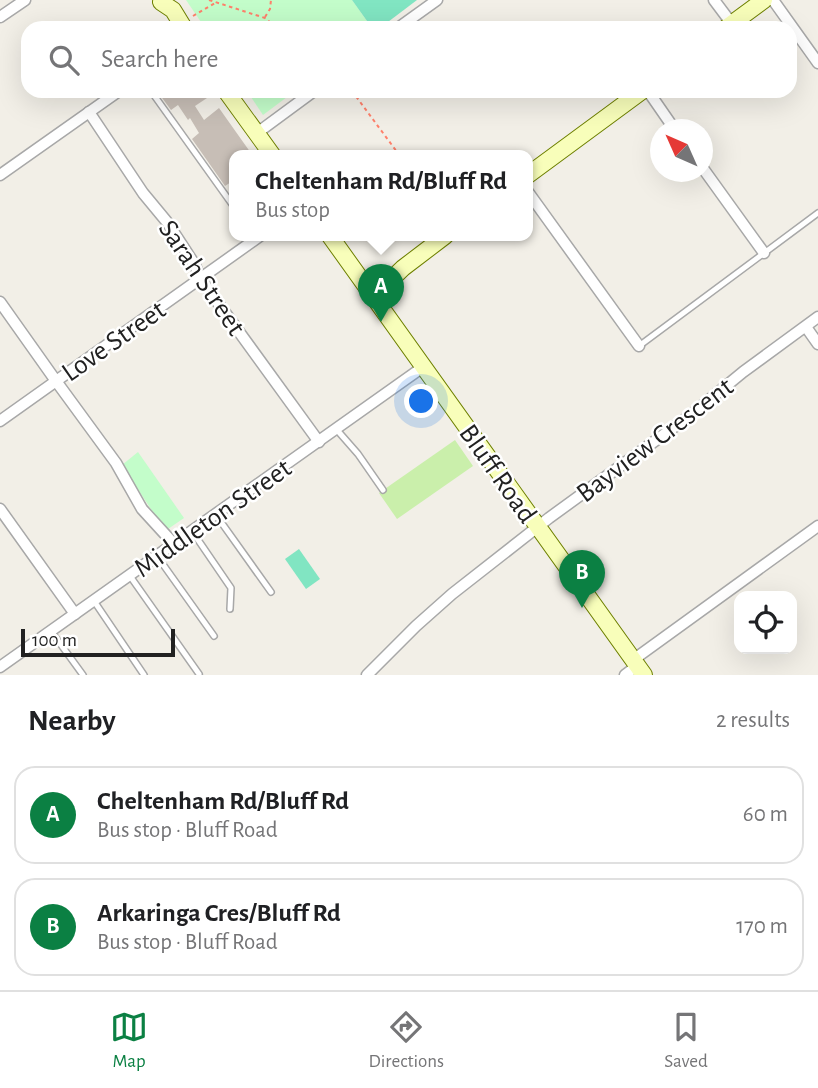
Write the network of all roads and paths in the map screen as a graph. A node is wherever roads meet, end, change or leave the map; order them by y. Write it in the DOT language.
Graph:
graph roads {
  1 [pos="25,0"];
  2 [pos="209,0"];
  3 [pos="271,0"];
  4 [pos="437,0"];
  5 [pos="714,0"];
  6 [pos="764,0"];
  7 [pos="773,0"];
  8 [pos="161,1"];
  9 [pos="216,2"];
  10 [pos="0,17"];
  11 [pos="265,18"];
  12 [pos="171,21"];
  13 [pos="185,21"];
  14 [pos="190,21"];
  15 [pos="269,21"];
  16 [pos="408,21"];
  17 [pos="726,21"];
  18 [pos="736,21"];
  19 [pos="788,21"];
  20 [pos="797,34"];
  21 [pos="818,63"];
  22 [pos="108,98"];
  23 [pos="156,98"];
  24 [pos="231,98"];
  25 [pos="304,98"];
  26 [pos="357,98"];
  27 [pos="632,98"];
  28 [pos="653,98"];
  29 [pos="89,111"];
  30 [pos="667,119"];
  31 [pos="257,133"];
  32 [pos="269,150"];
  33 [pos="396,150"];
  34 [pos="533,171"];
  35 [pos="0,175"];
  36 [pos="713,182"];
  37 [pos="533,199"];
  38 [pos="229,200"];
  39 [pos="818,213"];
  40 [pos="251,241"];
  41 [pos="334,241"];
  42 [pos="438,241"];
  43 [pos="764,253"];
  44 [pos="200,278"];
  45 [pos="370,293"];
  46 [pos="0,302"];
  47 [pos="818,317"];
  48 [pos="806,327"];
  49 [pos="818,344"];
  50 [pos="639,346"];
  51 [pos="423,367"];
  52 [pos="55,381"];
  53 [pos="0,421"];
  54 [pos="337,430"];
  55 [pos="318,442"];
  56 [pos="383,491"];
  57 [pos="0,509"];
  58 [pos="215,514"];
  59 [pos="818,526"];
  60 [pos="538,527"];
  61 [pos="192,531"];
  62 [pos="174,544"];
  63 [pos="157,555"];
  64 [pos="130,575"];
  65 [pos="271,592"];
  66 [pos="94,601"];
  67 [pos="230,609"];
  68 [pos="75,614"];
  69 [pos="51,631"];
  70 [pos="214,636"];
  71 [pos="0,667"];
  72 [pos="635,669"];
  73 [pos="199,674"];
  74 [pos="83,675"];
  75 [pos="145,675"];
  76 [pos="367,675"];
  1 -- 10 [label="street"];
  2 -- 9 [label="path"];
  3 -- 11 [label="path"];
  4 -- 16 [label="street"];
  5 -- 17 [label="street"];
  6 -- 18 [label="main road"];
  7 -- 19 [label="street"];
  8 -- 12 [label="main road"];
  8 -- 13 [label="main road"];
  9 -- 11 [label="path"];
  9 -- 14 [label="path"];
  11 -- 15 [label="path"];
  20 -- 21 [label="street"];
  22 -- 29 [label="street"];
  23 -- 38 [label="lane"];
  24 -- 31 [label="main road"];
  25 -- 31 [label="street"];
  26 -- 33 [label="path"];
  27 -- 34 [label="main road"];
  28 -- 30 [label="street"];
  29 -- 35 [label="street"];
  29 -- 44 [label="street, Sarah Street"];
  31 -- 32 [label="main road"];
  36 -- 43 [label="street"];
  37 -- 50 [label="street"];
  39 -- 43 [label="lane"];
  40 -- 44 [label="street, Love Street"];
  41 -- 45 [label="main road, Bluff Road"];
  42 -- 45 [label="main road"];
  43 -- 50 [label="lane"];
  44 -- 52 [label="street, Love Street"];
  44 -- 55 [label="street, Sarah Street"];
  45 -- 51 [label="main road, Bluff Road"];
  46 -- 52 [label="street"];
  47 -- 48 [label="street, Bayview Crescent"];
  48 -- 49 [label="street"];
  48 -- 60 [label="street, Bayview Crescent"];
  51 -- 54 [label="street, Middleton Street"];
  51 -- 60 [label="main road, Bluff Road"];
  52 -- 53 [label="street, Love Street"];
  52 -- 62 [label="street"];
  54 -- 55 [label="street, Middleton Street"];
  54 -- 56 [label="lane"];
  55 -- 58 [label="street, Middleton Street"];
  57 -- 68 [label="street"];
  58 -- 61 [label="street, Middleton Street"];
  58 -- 65 [label="lane"];
  59 -- 72 [label="street"];
  60 -- 72 [label="main road, Bluff Road"];
  60 -- 76 [label="street, Bayview Crescent"];
  61 -- 62 [label="street, Middleton Street"];
  61 -- 67 [label="lane"];
  62 -- 63 [label="street, Middleton Street"];
  63 -- 64 [label="street, Middleton Street"];
  63 -- 70 [label="lane"];
  64 -- 66 [label="street, Middleton Street"];
  64 -- 73 [label="lane"];
  66 -- 68 [label="street, Middleton Street"];
  66 -- 75 [label="lane"];
  68 -- 69 [label="street, Middleton Street"];
  69 -- 71 [label="street, Middleton Street"];
  69 -- 74 [label="lane"];
}
